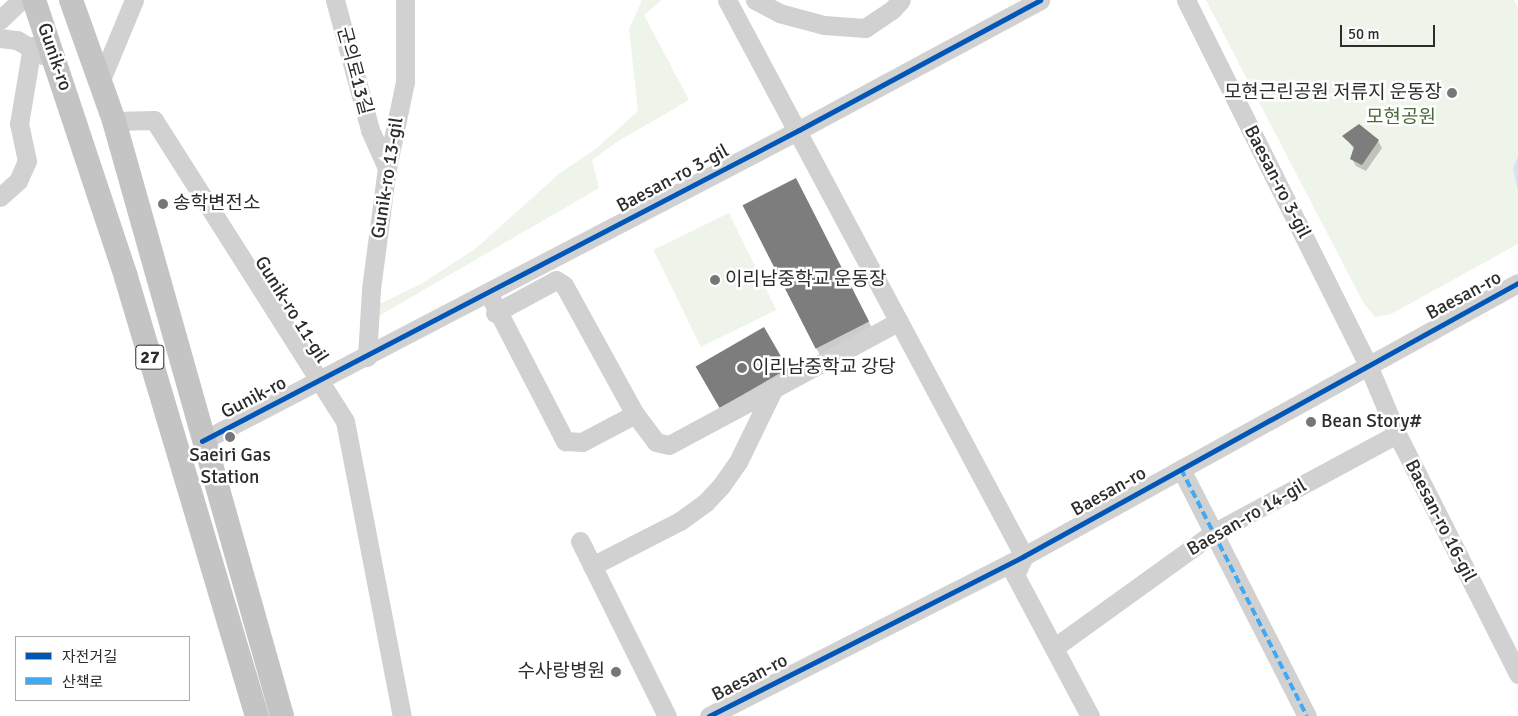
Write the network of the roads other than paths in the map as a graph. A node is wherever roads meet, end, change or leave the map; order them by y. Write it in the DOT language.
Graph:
graph roads {
  1 [pos="21,0"];
  2 [pos="34,0"];
  3 [pos="71,0"];
  4 [pos="134,0"];
  5 [pos="335,0"];
  6 [pos="405,0"];
  7 [pos="727,0"];
  8 [pos="755,0"];
  9 [pos="901,0"];
  10 [pos="1040,0"];
  11 [pos="1186,0"];
  12 [pos="0,20"];
  13 [pos="0,38"];
  14 [pos="32,46"];
  15 [pos="60,70"];
  16 [pos="100,82"];
  17 [pos="114,121"];
  18 [pos="799,130"];
  19 [pos="387,168"];
  20 [pos="0,197"];
  21 [pos="1518,284"];
  22 [pos="490,292"];
  23 [pos="495,313"];
  24 [pos="899,321"];
  25 [pos="367,357"];
  26 [pos="1368,364"];
  27 [pos="319,382"];
  28 [pos="774,388"];
  29 [pos="635,414"];
  30 [pos="1397,434"];
  31 [pos="202,441"];
  32 [pos="1181,469"];
  33 [pos="1213,533"];
  34 [pos="580,541"];
  35 [pos="1024,556"];
  36 [pos="592,566"];
  37 [pos="1055,647"];
  38 [pos="1518,674"];
  39 [pos="720,714"];
  40 [pos="257,716"];
  41 [pos="282,716"];
  42 [pos="402,716"];
  43 [pos="667,716"];
  44 [pos="1090,716"];
  45 [pos="1308,716"];
  1 -- 12 [label="street"];
  2 -- 15 [label="main road, Gunik-ro / 27"];
  3 -- 16 [label="main road, Gunik-ro / 27"];
  4 -- 16 [label="street"];
  5 -- 19 [label="street, 군의로13길"];
  6 -- 19 [label="street, Gunik-ro 13-gil"];
  7 -- 18 [label="street"];
  8 -- 9 [label="street"];
  10 -- 18 [label="street, Baesan-ro 3-gil"];
  11 -- 26 [label="street, Baesan-ro 3-gil"];
  13 -- 14 [label="street"];
  14 -- 15 [label="street"];
  14 -- 20 [label="street"];
  15 -- 40 [label="main road, Gunik-ro / 27"];
  16 -- 17 [label="main road, Gunik-ro / 27"];
  17 -- 27 [label="street, Gunik-ro 11-gil"];
  17 -- 31 [label="main road, Gunik-ro / 27"];
  18 -- 22 [label="street, Baesan-ro 3-gil"];
  18 -- 24 [label="street"];
  19 -- 25 [label="street, Gunik-ro 13-gil"];
  21 -- 26 [label="street, Baesan-ro"];
  22 -- 23 [label="street"];
  22 -- 25 [label="street, Baesan-ro 3-gil"];
  23 -- 29 [label="street"];
  23 -- 29 [label="street"];
  24 -- 28 [label="street"];
  24 -- 35 [label="street"];
  25 -- 27 [label="street, Baesan-ro 3-gil"];
  26 -- 30 [label="street, Baesan-ro 16-gil"];
  26 -- 32 [label="street, Baesan-ro"];
  27 -- 31 [label="street, Gunik-ro"];
  27 -- 42 [label="street, Gunik-ro 11-gil"];
  28 -- 29 [label="street"];
  28 -- 36 [label="street"];
  30 -- 33 [label="street, Baesan-ro 14-gil"];
  30 -- 38 [label="street, Baesan-ro 16-gil"];
  31 -- 41 [label="main road, Gunik-ro / 27"];
  32 -- 33 [label="street"];
  32 -- 35 [label="street, Baesan-ro"];
  33 -- 37 [label="street, Baesan-ro 14-gil"];
  33 -- 45 [label="street"];
  34 -- 36 [label="street"];
  35 -- 37 [label="street"];
  35 -- 39 [label="street, Baesan-ro"];
  36 -- 43 [label="street"];
  37 -- 44 [label="street"];
}
